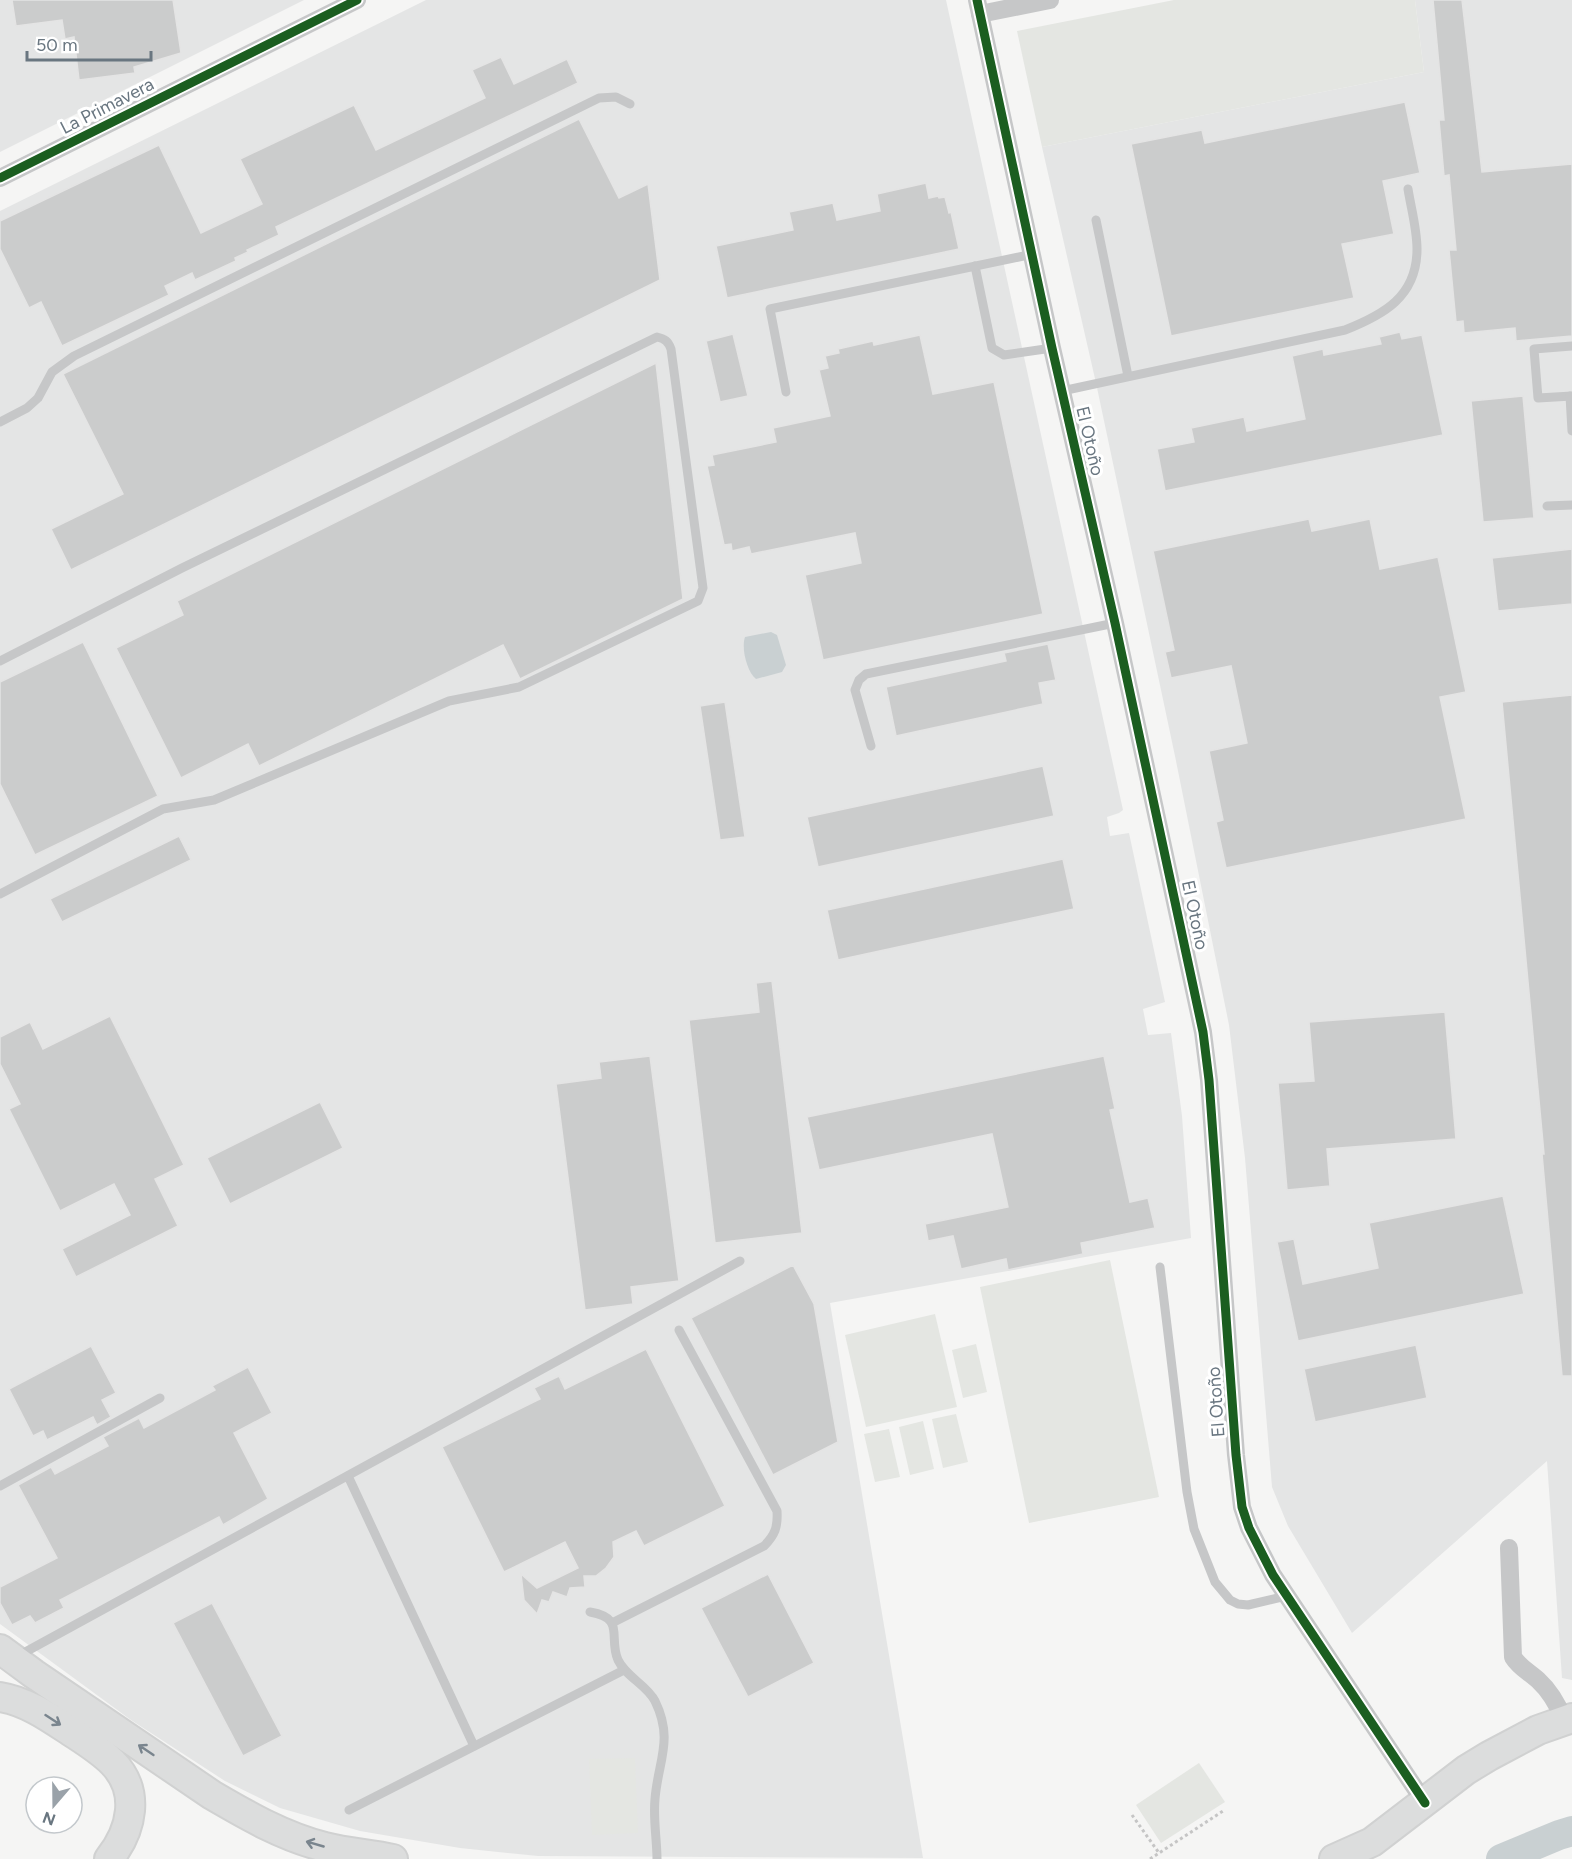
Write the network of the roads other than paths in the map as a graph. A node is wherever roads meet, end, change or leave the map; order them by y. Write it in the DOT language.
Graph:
graph roads {
  1 [pos="357,0"];
  2 [pos="1050,0"];
  3 [pos="978,7"];
  4 [pos="630,104"];
  5 [pos="0,178"];
  6 [pos="1408,189"];
  7 [pos="1096,220"];
  8 [pos="1033,254"];
  9 [pos="975,266"];
  10 [pos="1572,346"];
  11 [pos="1052,348"];
  12 [pos="1128,376"];
  13 [pos="1062,391"];
  14 [pos="786,392"];
  15 [pos="1571,396"];
  16 [pos="0,422"];
  17 [pos="1572,431"];
  18 [pos="1572,505"];
  19 [pos="1547,506"];
  20 [pos="1115,623"];
  21 [pos="0,661"];
  22 [pos="871,746"];
  23 [pos="0,894"];
  24 [pos="740,1261"];
  25 [pos="1160,1267"];
  26 [pos="679,1330"];
  27 [pos="160,1398"];
  28 [pos="348,1476"];
  29 [pos="0,1486"];
  30 [pos="1509,1548"];
  31 [pos="1287,1596"];
  32 [pos="590,1612"];
  33 [pos="612,1623"];
  34 [pos="7,1654"];
  35 [pos="624,1670"];
  36 [pos="0,1697"];
  37 [pos="1568,1719"];
  38 [pos="474,1746"];
  39 [pos="1425,1803"];
  40 [pos="349,1810"];
  41 [pos="1368,1850"];
  42 [pos="109,1859"];
  43 [pos="393,1859"];
  44 [pos="657,1859"];
  45 [pos="1334,1859"];
  1 -- 5 [label="street, La Primavera"];
  2 -- 3 [label="street"];
  3 -- 8 [label="street, El Otoño"];
  4 -- 16 [label="lane"];
  6 -- 12 [label="lane"];
  7 -- 12 [label="lane"];
  8 -- 9 [label="lane"];
  8 -- 11 [label="street, El Otoño"];
  9 -- 11 [label="lane"];
  9 -- 14 [label="lane"];
  10 -- 15 [label="lane"];
  11 -- 13 [label="street, El Otoño"];
  12 -- 13 [label="lane"];
  13 -- 20 [label="street, El Otoño"];
  15 -- 17 [label="lane"];
  18 -- 19 [label="lane"];
  20 -- 22 [label="lane"];
  20 -- 31 [label="street, El Otoño"];
  21 -- 23 [label="lane"];
  24 -- 28 [label="lane"];
  25 -- 31 [label="lane"];
  26 -- 33 [label="lane"];
  27 -- 29 [label="lane"];
  28 -- 34 [label="lane"];
  28 -- 38 [label="lane"];
  30 -- 37 [label="street"];
  31 -- 39 [label="street, El Otoño"];
  32 -- 33 [label="lane"];
  33 -- 35 [label="lane"];
  43 -- 34 [label="main road, one-way"];
  35 -- 38 [label="lane"];
  35 -- 44 [label="lane"];
  36 -- 42 [label="main road, one-way"];
  37 -- 39 [label="main road"];
  38 -- 40 [label="lane"];
  39 -- 41 [label="main road"];
  41 -- 45 [label="main road"];
}
